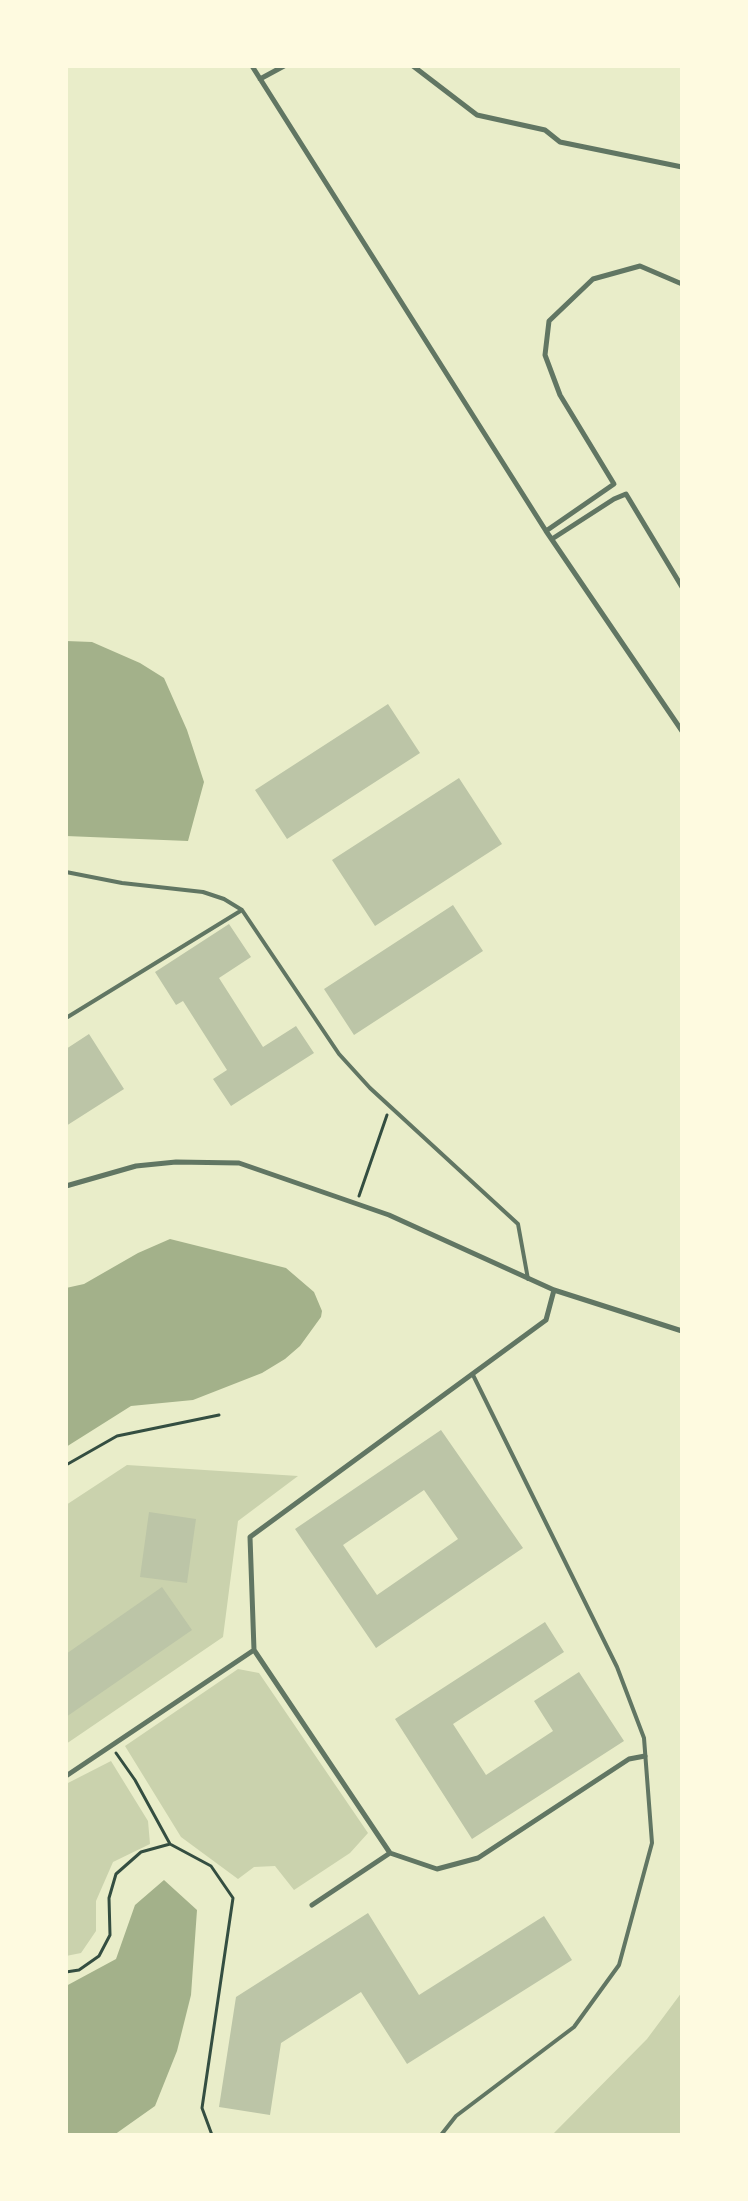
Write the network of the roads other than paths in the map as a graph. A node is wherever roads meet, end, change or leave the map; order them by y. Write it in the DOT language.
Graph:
graph roads {
  1 [pos="252,66"];
  2 [pos="284,66"];
  3 [pos="413,66"];
  4 [pos="260,79"];
  5 [pos="682,167"];
  6 [pos="682,284"];
  7 [pos="546,531"];
  8 [pos="552,539"];
  9 [pos="682,587"];
  10 [pos="682,731"];
  11 [pos="66,872"];
  12 [pos="242,910"];
  13 [pos="66,1018"];
  14 [pos="66,1186"];
  15 [pos="528,1280"];
  16 [pos="554,1290"];
  17 [pos="682,1331"];
  18 [pos="473,1375"];
  19 [pos="254,1650"];
  20 [pos="645,1756"];
  21 [pos="66,1776"];
  22 [pos="390,1853"];
  23 [pos="312,1905"];
  24 [pos="440,2135"];
  1 -- 4 [label="street"];
  2 -- 4 [label="street"];
  3 -- 5 [label="street"];
  4 -- 7 [label="street"];
  6 -- 7 [label="street"];
  7 -- 8 [label="street"];
  8 -- 9 [label="street"];
  8 -- 10 [label="street"];
  11 -- 12 [label="lane"];
  12 -- 13 [label="lane"];
  12 -- 15 [label="lane"];
  14 -- 15 [label="street"];
  15 -- 16 [label="street"];
  16 -- 17 [label="street"];
  16 -- 18 [label="street"];
  18 -- 19 [label="street"];
  18 -- 20 [label="lane"];
  19 -- 21 [label="street"];
  19 -- 22 [label="street"];
  20 -- 22 [label="street"];
  20 -- 24 [label="lane"];
  22 -- 23 [label="street"];
}
